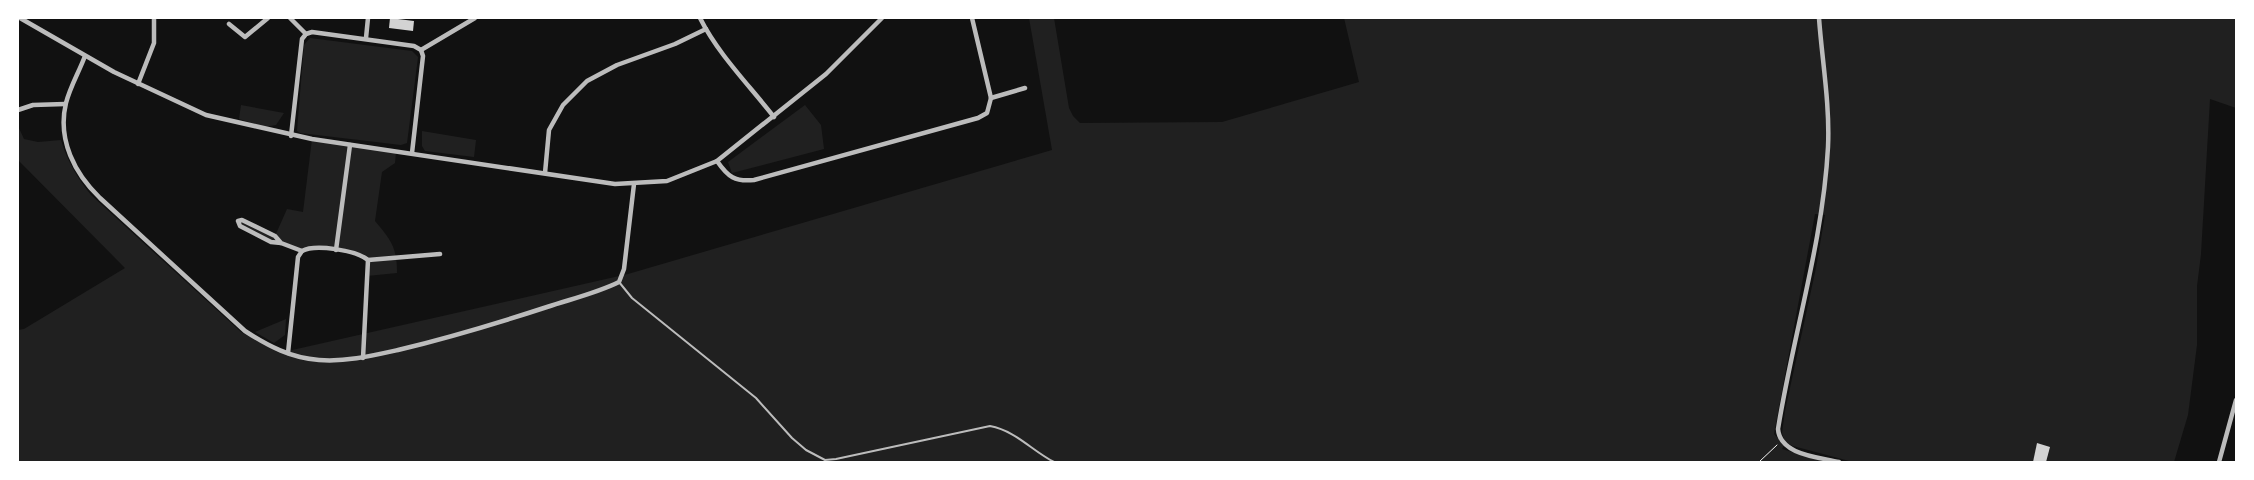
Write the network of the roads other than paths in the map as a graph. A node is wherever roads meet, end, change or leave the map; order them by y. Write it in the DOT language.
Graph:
graph roads {
  1 [pos="20,18"];
  2 [pos="154,18"];
  3 [pos="268,18"];
  4 [pos="290,18"];
  5 [pos="368,18"];
  6 [pos="475,18"];
  7 [pos="700,18"];
  8 [pos="882,18"];
  9 [pos="972,18"];
  10 [pos="1819,18"];
  11 [pos="230,24"];
  12 [pos="706,29"];
  13 [pos="306,34"];
  14 [pos="366,38"];
  15 [pos="421,50"];
  16 [pos="85,56"];
  17 [pos="138,84"];
  18 [pos="1025,88"];
  19 [pos="991,98"];
  20 [pos="65,104"];
  21 [pos="18,110"];
  22 [pos="774,117"];
  23 [pos="291,136"];
  24 [pos="350,145"];
  25 [pos="412,153"];
  26 [pos="717,161"];
  27 [pos="545,173"];
  28 [pos="634,184"];
  29 [pos="281,243"];
  30 [pos="336,250"];
  31 [pos="302,251"];
  32 [pos="440,254"];
  33 [pos="368,260"];
  34 [pos="619,282"];
  35 [pos="288,353"];
  36 [pos="363,358"];
  37 [pos="2236,400"];
  38 [pos="1054,462"];
  39 [pos="1839,462"];
  40 [pos="2219,462"];
  1 -- 16 [label="street"];
  2 -- 17 [label="street"];
  3 -- 11 [label="street"];
  4 -- 13 [label="street"];
  5 -- 14 [label="street"];
  6 -- 15 [label="street"];
  7 -- 12 [label="street"];
  8 -- 22 [label="street"];
  9 -- 19 [label="street"];
  10 -- 39 [label="street"];
  12 -- 22 [label="street"];
  12 -- 27 [label="street"];
  13 -- 14 [label="street"];
  13 -- 23 [label="street"];
  14 -- 15 [label="street"];
  15 -- 25 [label="street"];
  16 -- 17 [label="street"];
  16 -- 20 [label="street"];
  17 -- 23 [label="street"];
  18 -- 19 [label="street"];
  19 -- 26 [label="street"];
  20 -- 21 [label="street"];
  20 -- 35 [label="street"];
  22 -- 26 [label="street"];
  23 -- 24 [label="street"];
  24 -- 25 [label="street"];
  24 -- 30 [label="street"];
  25 -- 27 [label="street"];
  26 -- 28 [label="street"];
  27 -- 28 [label="street"];
  28 -- 34 [label="street"];
  29 -- 29 [label="street"];
  29 -- 31 [label="street"];
  30 -- 31 [label="street"];
  30 -- 33 [label="street"];
  31 -- 35 [label="street"];
  32 -- 33 [label="street"];
  33 -- 36 [label="street"];
  34 -- 36 [label="street"];
  34 -- 38 [label="lane"];
  35 -- 36 [label="street"];
  37 -- 40 [label="street"];
}
